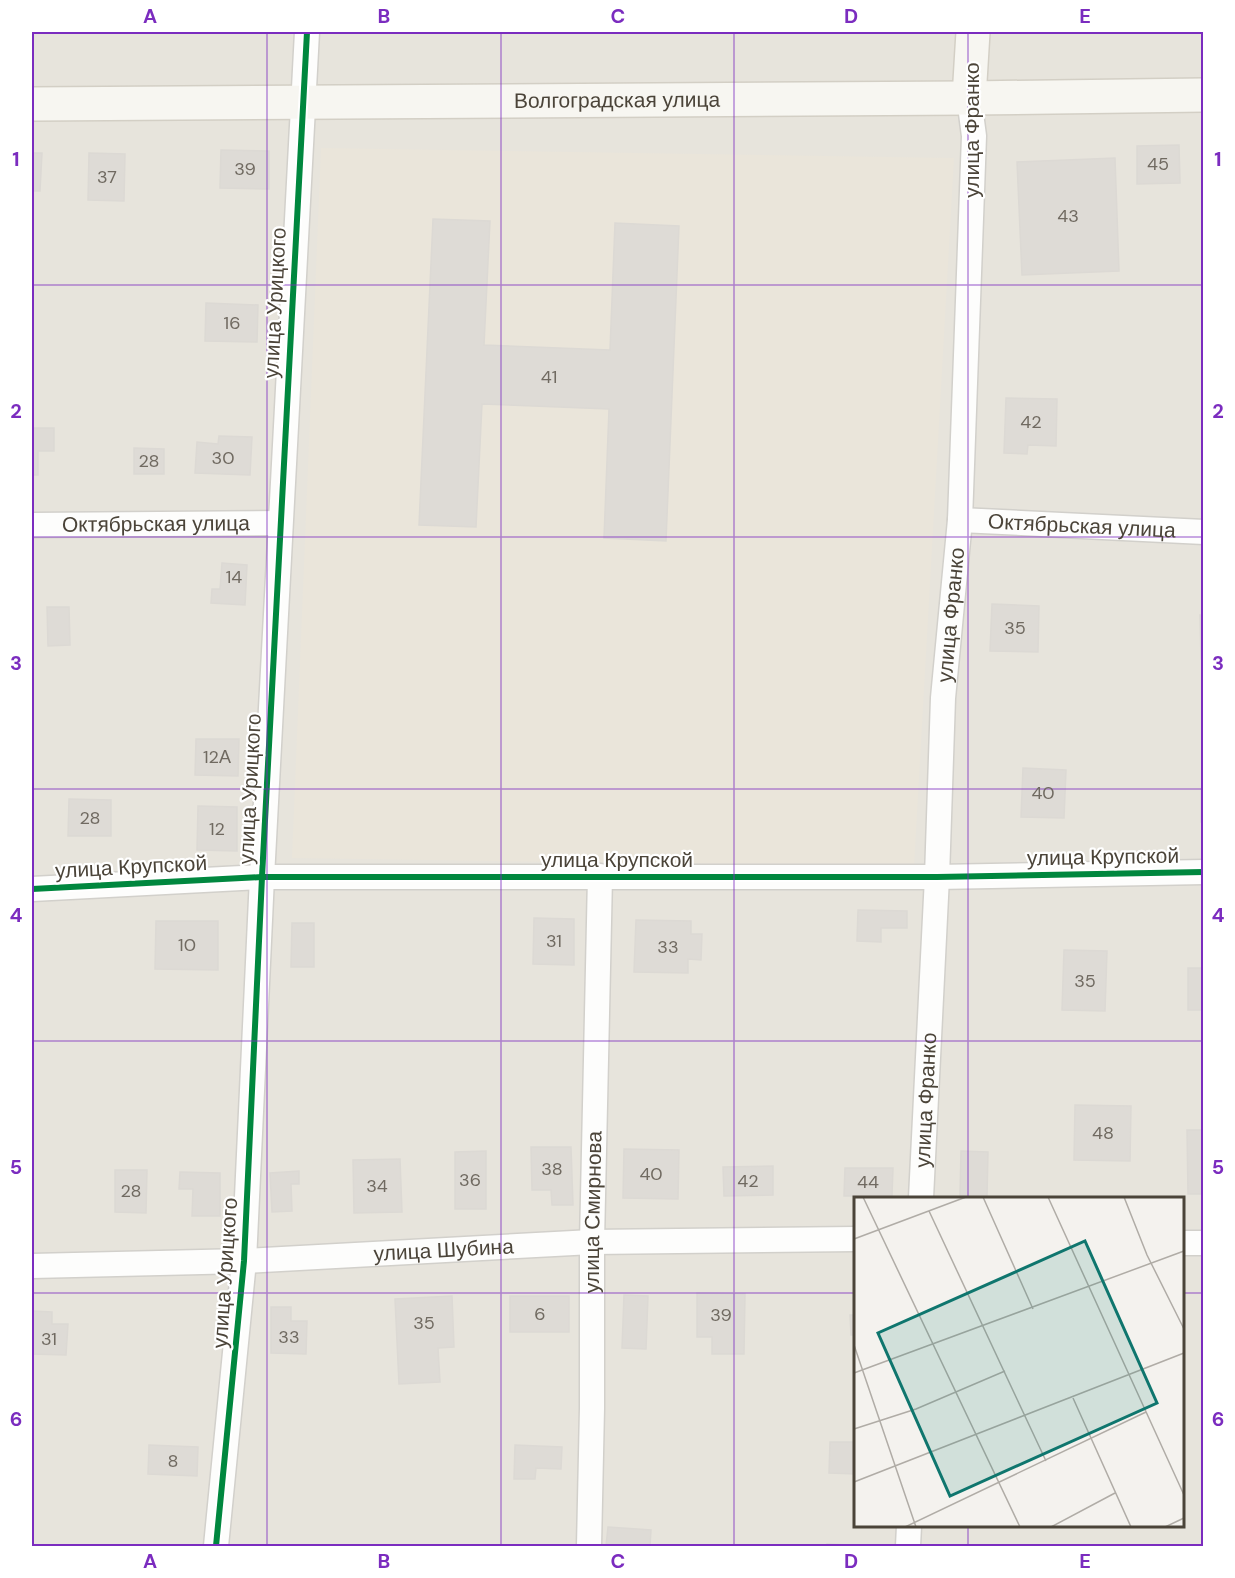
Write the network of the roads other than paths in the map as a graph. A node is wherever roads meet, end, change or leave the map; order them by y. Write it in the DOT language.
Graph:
graph roads {
  1 [pos="307,32"];
  2 [pos="973,32"];
  3 [pos="1203,95"];
  4 [pos="969,98"];
  5 [pos="303,101"];
  6 [pos="32,104"];
  7 [pos="960,520"];
  8 [pos="280,523"];
  9 [pos="32,525"];
  10 [pos="1203,532"];
  11 [pos="1203,872"];
  12 [pos="600,876"];
  13 [pos="262,877"];
  14 [pos="937,877"];
  15 [pos="32,889"];
  16 [pos="921,1197"];
  17 [pos="854,1239"];
  18 [pos="592,1242"];
  19 [pos="1184,1243"];
  20 [pos="1203,1244"];
  21 [pos="244,1261"];
  22 [pos="32,1266"];
  23 [pos="909,1527"];
  24 [pos="216,1546"];
  25 [pos="589,1546"];
  26 [pos="908,1546"];
  1 -- 5 [label="street, улица Урицкого"];
  2 -- 4 [label="street, улица Франко"];
  3 -- 4 [label="street, Волгоградская улица"];
  4 -- 5 [label="street, Волгоградская улица"];
  4 -- 7 [label="street, улица Франко"];
  5 -- 6 [label="street, Волгоградская улица"];
  5 -- 8 [label="street, улица Урицкого"];
  7 -- 10 [label="street, Октябрьская улица"];
  7 -- 14 [label="street, улица Франко"];
  8 -- 9 [label="street, Октябрьская улица"];
  8 -- 13 [label="street, улица Урицкого"];
  11 -- 14 [label="street, улица Крупской"];
  12 -- 13 [label="street, улица Крупской"];
  12 -- 14 [label="street, улица Крупской"];
  12 -- 18 [label="street, улица Смирнова"];
  13 -- 15 [label="street, улица Крупской"];
  13 -- 21 [label="street, улица Урицкого"];
  14 -- 16 [label="street, улица Франко"];
  17 -- 18 [label="street, улица Шубина"];
  18 -- 21 [label="street, улица Шубина"];
  18 -- 25 [label="street, улица Смирнова"];
  19 -- 20 [label="street"];
  21 -- 22 [label="street, улица Шубина"];
  21 -- 24 [label="street, улица Урицкого"];
  23 -- 26 [label="street"];
}
